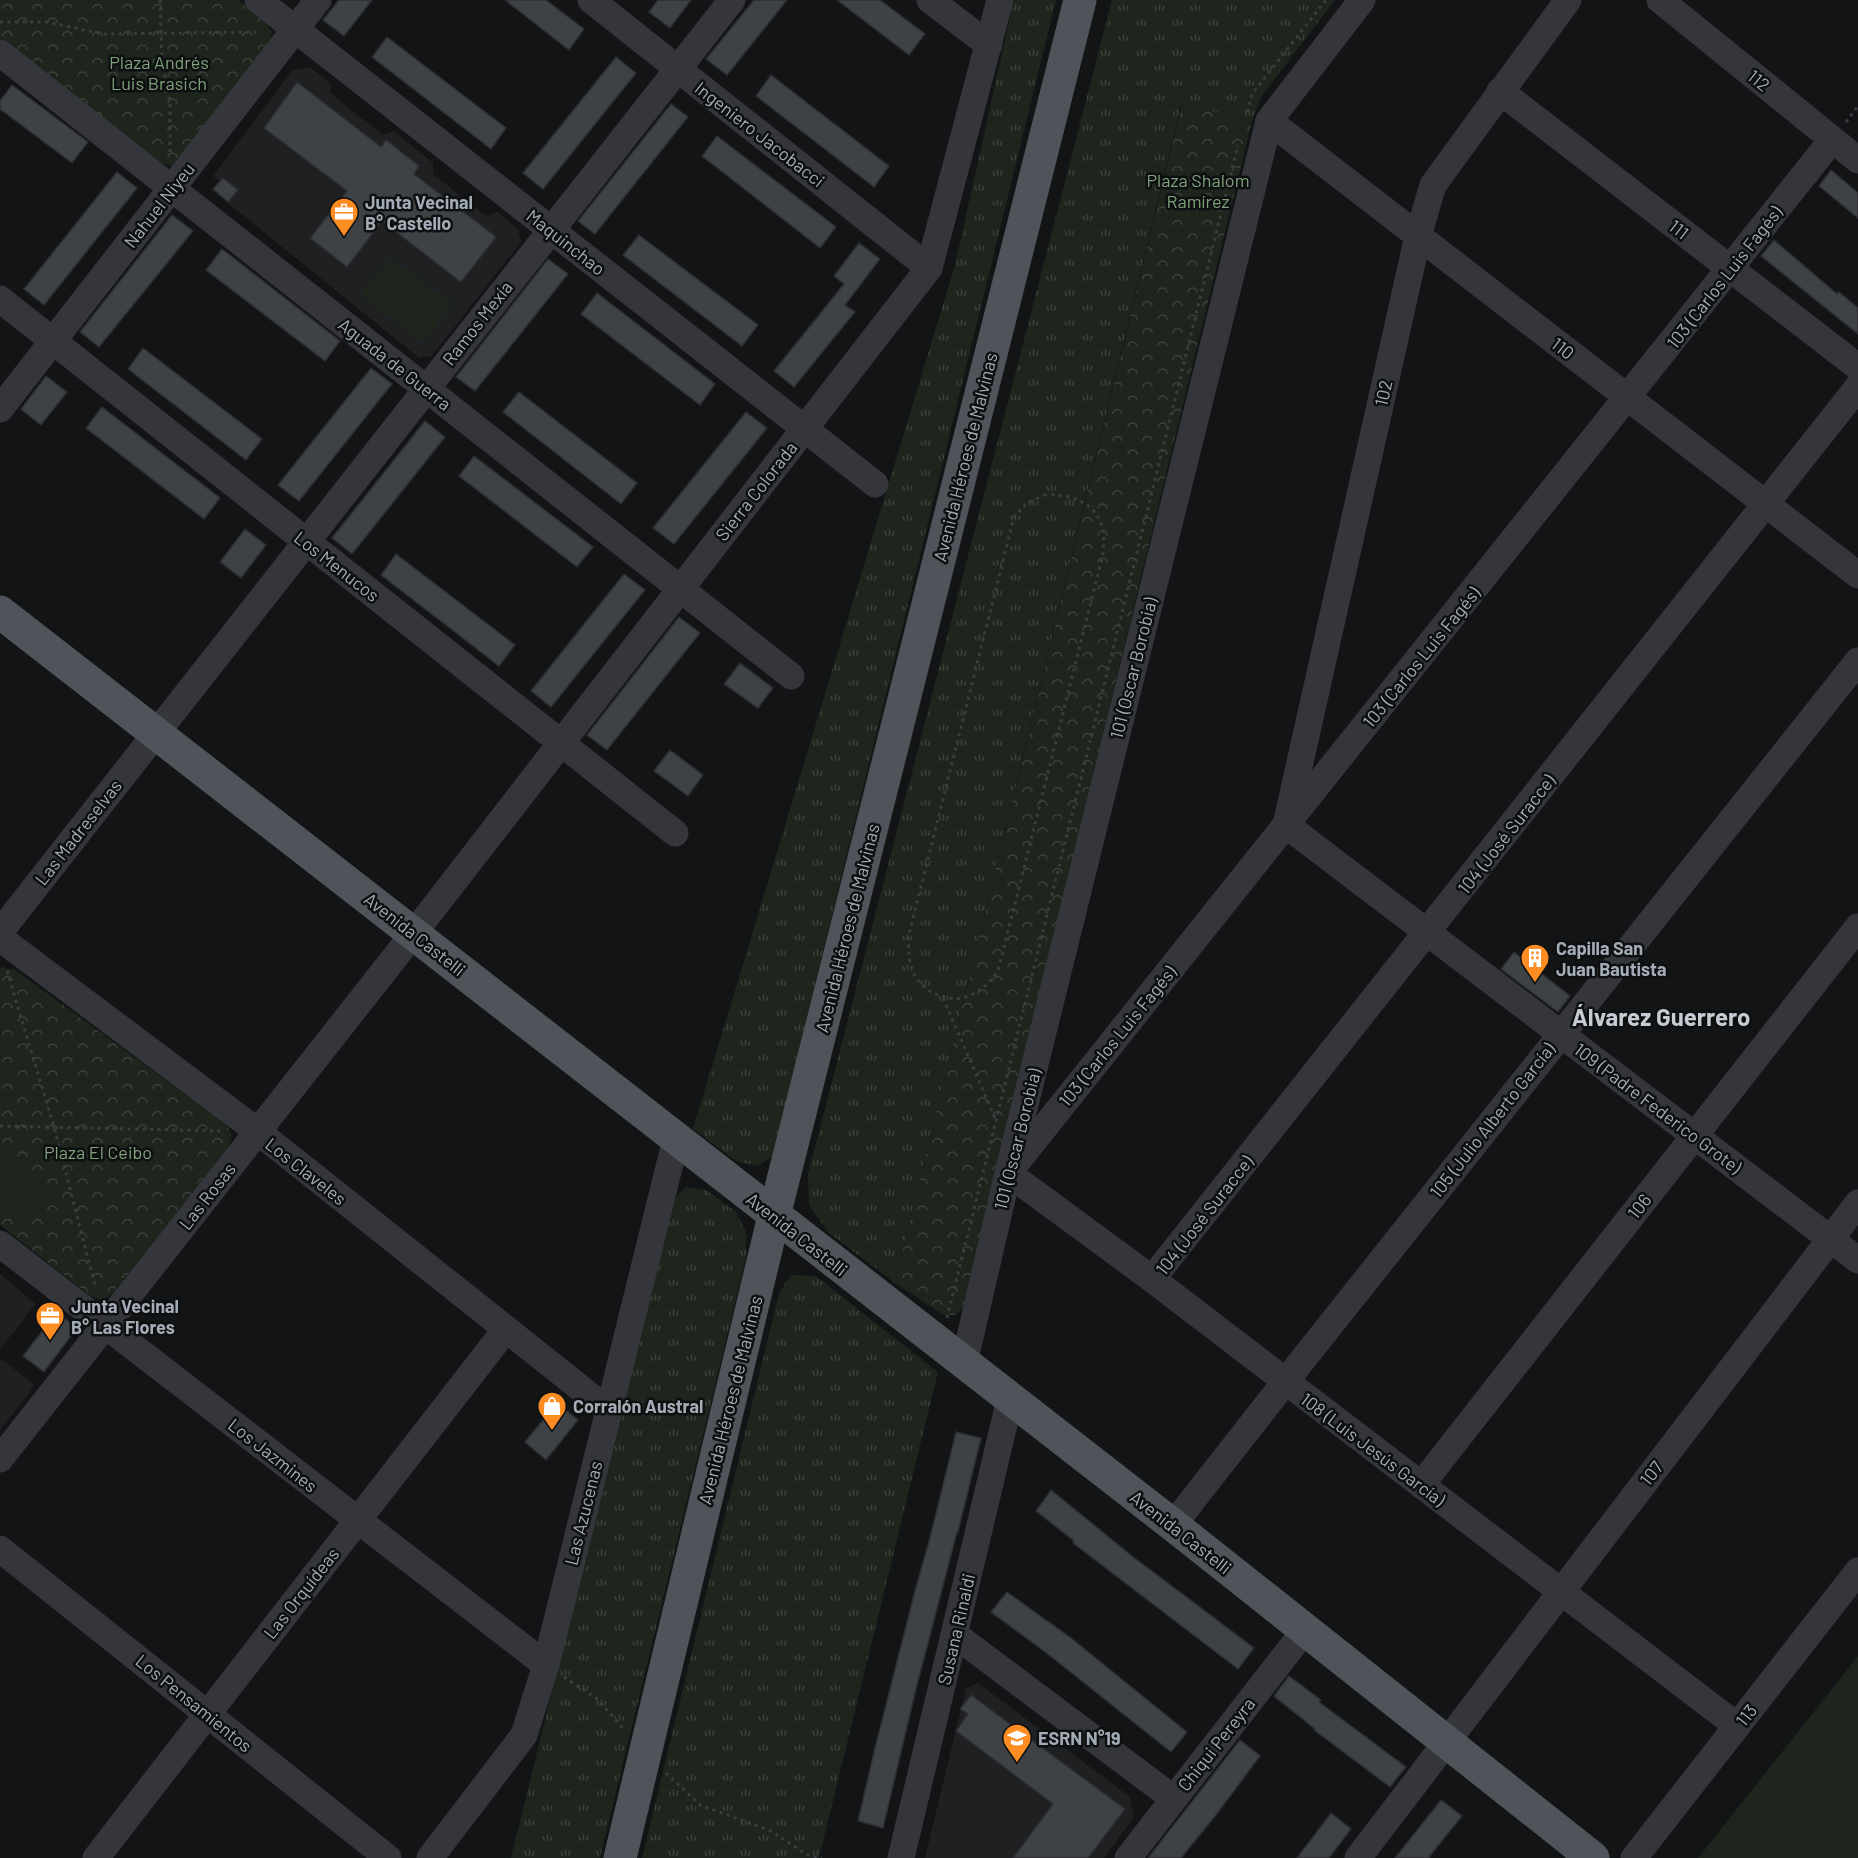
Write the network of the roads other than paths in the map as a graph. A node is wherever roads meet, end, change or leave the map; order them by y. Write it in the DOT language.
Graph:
graph roads {
  1 [pos="258,0"];
  2 [pos="318,0"];
  3 [pos="591,0"];
  4 [pos="732,0"];
  5 [pos="930,0"];
  6 [pos="1000,0"];
  7 [pos="1080,0"];
  8 [pos="1362,0"];
  9 [pos="1568,0"];
  10 [pos="1659,0"];
  11 [pos="295,29"];
  12 [pos="989,45"];
  13 [pos="0,53"];
  14 [pos="678,68"];
  15 [pos="1500,91"];
  16 [pos="1269,121"];
  17 [pos="1832,140"];
  18 [pos="1858,160"];
  19 [pos="172,188"];
  20 [pos="551,230"];
  21 [pos="1418,236"];
  22 [pos="929,268"];
  23 [pos="1731,269"];
  24 [pos="0,299"];
  25 [pos="53,341"];
  26 [pos="1858,367"];
  27 [pos="1858,387"];
  28 [pos="426,389"];
  29 [pos="1628,398"];
  30 [pos="0,410"];
  31 [pos="805,429"];
  32 [pos="875,484"];
  33 [pos="1766,505"];
  34 [pos="306,541"];
  35 [pos="1858,575"];
  36 [pos="680,589"];
  37 [pos="0,612"];
  38 [pos="1858,661"];
  39 [pos="791,676"];
  40 [pos="157,732"];
  41 [pos="561,743"];
  42 [pos="1286,825"];
  43 [pos="675,833"];
  44 [pos="1858,927"];
  45 [pos="0,932"];
  46 [pos="414,933"];
  47 [pos="1427,933"];
  48 [pos="0,938"];
  49 [pos="1561,1034"];
  50 [pos="257,1131"];
  51 [pos="1694,1136"];
  52 [pos="676,1139"];
  53 [pos="1008,1173"];
  54 [pos="1858,1203"];
  55 [pos="774,1216"];
  56 [pos="1831,1239"];
  57 [pos="0,1244"];
  58 [pos="1858,1260"];
  59 [pos="1152,1279"];
  60 [pos="105,1325"];
  61 [pos="506,1329"];
  62 [pos="964,1363"];
  63 [pos="1285,1382"];
  64 [pos="1010,1399"];
  65 [pos="608,1410"];
  66 [pos="0,1459"];
  67 [pos="1421,1485"];
  68 [pos="358,1520"];
  69 [pos="1173,1525"];
  70 [pos="0,1549"];
  71 [pos="1858,1571"];
  72 [pos="1560,1592"];
  73 [pos="1305,1630"];
  74 [pos="954,1634"];
  75 [pos="546,1665"];
  76 [pos="208,1714"];
  77 [pos="1737,1726"];
  78 [pos="1445,1742"];
  79 [pos="1174,1799"];
  80 [pos="96,1858"];
  81 [pos="388,1858"];
  82 [pos="430,1858"];
  83 [pos="620,1858"];
  84 [pos="901,1858"];
  85 [pos="1128,1858"];
  86 [pos="1358,1858"];
  87 [pos="1593,1858"];
  88 [pos="1634,1858"];
  1 -- 11 [label="street, Maquinchao"];
  2 -- 11 [label="street, Nahuel Niyeu"];
  3 -- 14 [label="street, Ingeniero Jacobacci"];
  4 -- 14 [label="street, Ramos Mexía"];
  5 -- 12 [label="street"];
  6 -- 12 [label="street, Sierra Colorada"];
  7 -- 55 [label="main road, Avenida Héroes de Malvinas"];
  8 -- 16 [label="street, 101 (Oscar Borobia)"];
  9 -- 15 [label="street, 102"];
  10 -- 17 [label="street, 112"];
  11 -- 19 [label="street, Nahuel Niyeu"];
  11 -- 20 [label="street, Maquinchao"];
  12 -- 22 [label="street, Sierra Colorada"];
  13 -- 19 [label="street, Aguada de Guerra"];
  14 -- 20 [label="street, Ramos Mexía"];
  14 -- 22 [label="street, Ingeniero Jacobacci"];
  15 -- 21 [label="street, 102"];
  15 -- 23 [label="street, 111"];
  16 -- 21 [label="street, 110"];
  16 -- 53 [label="street, 101 (Oscar Borobia)"];
  17 -- 18 [label="street, 112"];
  17 -- 23 [label="street, 103 (Carlos Luis Fagés)"];
  19 -- 25 [label="street, Nahuel Niyeu"];
  19 -- 28 [label="street, Aguada de Guerra"];
  20 -- 28 [label="street, Ramos Mexía"];
  20 -- 31 [label="street, Maquinchao"];
  21 -- 29 [label="street, 110"];
  21 -- 42 [label="street, 102"];
  22 -- 31 [label="street, Sierra Colorada"];
  23 -- 26 [label="street, 111"];
  23 -- 29 [label="street, 103 (Carlos Luis Fagés)"];
  24 -- 25 [label="street, Los Menucos"];
  25 -- 30 [label="street, Nahuel Niyeu"];
  25 -- 34 [label="street, Los Menucos"];
  27 -- 33 [label="street, 104 (José Suracce)"];
  28 -- 34 [label="street, Ramos Mexía"];
  28 -- 36 [label="street, Aguada de Guerra"];
  29 -- 33 [label="street, 110"];
  29 -- 42 [label="street, 103 (Carlos Luis Fagés)"];
  31 -- 32 [label="street, Maquinchao"];
  31 -- 36 [label="street, Sierra Colorada"];
  33 -- 35 [label="street, 110"];
  33 -- 47 [label="street, 104 (José Suracce)"];
  34 -- 40 [label="street, Ramos Mexía"];
  34 -- 41 [label="street, Los Menucos"];
  36 -- 39 [label="street, Aguada de Guerra"];
  36 -- 41 [label="street, Sierra Colorada"];
  37 -- 40 [label="main road, Avenida Castelli"];
  38 -- 49 [label="street, 105 (Julio Alberto García)"];
  40 -- 45 [label="street, Las Madreselvas"];
  40 -- 46 [label="main road, Avenida Castelli"];
  41 -- 43 [label="street, Los Menucos"];
  41 -- 46 [label="street, Sierra Colorada"];
  42 -- 47 [label="street, 109 (Padre Federico Grote)"];
  42 -- 53 [label="street, 103 (Carlos Luis Fagés)"];
  44 -- 51 [label="street, 106"];
  46 -- 50 [label="street, Las Rosas"];
  46 -- 52 [label="main road, Avenida Castelli"];
  47 -- 49 [label="street, 109 (Padre Federico Grote)"];
  47 -- 59 [label="street, 104 (José Suracce)"];
  48 -- 50 [label="street, Los Claveles"];
  49 -- 51 [label="street, 109 (Padre Federico Grote)"];
  49 -- 63 [label="street, 105 (Julio Alberto García)"];
  50 -- 60 [label="street, Las Rosas"];
  50 -- 61 [label="street, Los Claveles"];
  51 -- 56 [label="street, 109 (Padre Federico Grote)"];
  51 -- 67 [label="street, 106"];
  52 -- 55 [label="main road, Avenida Castelli"];
  52 -- 65 [label="street, Las Azucenas"];
  53 -- 59 [label="street, 108 (Luis Jesús García)"];
  53 -- 62 [label="street, 101 (Oscar Borobia)"];
  54 -- 56 [label="street, 107"];
  55 -- 62 [label="main road, Avenida Castelli"];
  55 -- 83 [label="main road, Avenida Héroes de Malvinas"];
  56 -- 58 [label="street, 109 (Padre Federico Grote)"];
  56 -- 72 [label="street, 107"];
  57 -- 60 [label="street, Los Jazmines"];
  59 -- 63 [label="street, 108 (Luis Jesús García)"];
  60 -- 66 [label="street, Las Rosas"];
  60 -- 68 [label="street, Los Jazmines"];
  61 -- 65 [label="street, Los Claveles"];
  61 -- 68 [label="street, Las Orquídeas"];
  62 -- 64 [label="main road, Avenida Castelli"];
  63 -- 67 [label="street, 108 (Luis Jesús García)"];
  63 -- 69 [label="street, 105 (Julio Alberto García)"];
  64 -- 69 [label="main road, Avenida Castelli"];
  64 -- 74 [label="street, Susana Rinaldi"];
  65 -- 75 [label="street, Las Azucenas"];
  67 -- 72 [label="street, 108 (Luis Jesús García)"];
  68 -- 75 [label="street, Los Jazmines"];
  68 -- 76 [label="street, Las Orquídeas"];
  69 -- 73 [label="main road, Avenida Castelli"];
  70 -- 76 [label="street, Los Pensamientos"];
  71 -- 77 [label="street, 113"];
  72 -- 77 [label="street, 108 (Luis Jesús García)"];
  72 -- 78 [label="street, 107"];
  73 -- 78 [label="main road, Avenida Castelli"];
  73 -- 79 [label="street, Chiqui Pereyra"];
  74 -- 79 [label="street"];
  74 -- 84 [label="street, Susana Rinaldi"];
  75 -- 82 [label="street, Las Azucenas"];
  76 -- 80 [label="street, Las Orquídeas"];
  76 -- 81 [label="street, Los Pensamientos"];
  77 -- 88 [label="street, 113"];
  78 -- 86 [label="street, 107"];
  78 -- 87 [label="main road, Avenida Castelli"];
  79 -- 85 [label="street, Chiqui Pereyra"];
}
